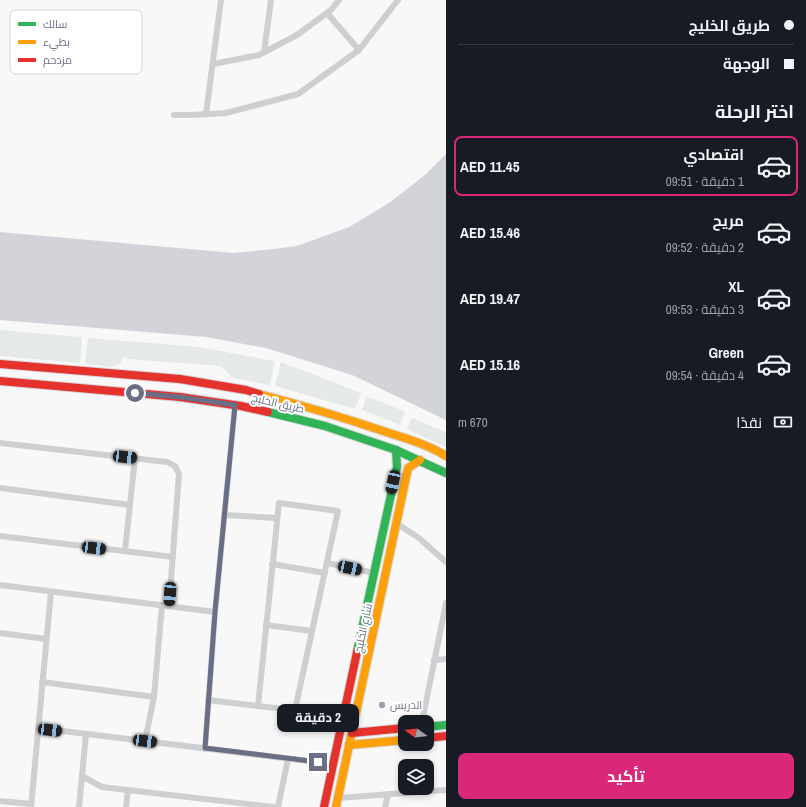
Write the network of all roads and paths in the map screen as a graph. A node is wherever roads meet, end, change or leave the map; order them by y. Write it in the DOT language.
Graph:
graph roads {
  1 [pos="221,0"];
  2 [pos="271,0"];
  3 [pos="339,0"];
  4 [pos="398,0"];
  5 [pos="327,13"];
  6 [pos="360,50"];
  7 [pos="264,52"];
  8 [pos="212,64"];
  9 [pos="206,114"];
  10 [pos="174,115"];
  11 [pos="0,364"];
  12 [pos="0,381"];
  13 [pos="235,405"];
  14 [pos="0,443"];
  15 [pos="396,450"];
  16 [pos="446,456"];
  17 [pos="135,458"];
  18 [pos="420,460"];
  19 [pos="446,473"];
  20 [pos="0,488"];
  21 [pos="130,505"];
  22 [pos="224,515"];
  23 [pos="277,518"];
  24 [pos="396,523"];
  25 [pos="0,536"];
  26 [pos="126,551"];
  27 [pos="173,557"];
  28 [pos="446,562"];
  29 [pos="327,563"];
  30 [pos="272,564"];
  31 [pos="324,573"];
  32 [pos="374,573"];
  33 [pos="0,585"];
  34 [pos="50,592"];
  35 [pos="446,603"];
  36 [pos="162,605"];
  37 [pos="169,606"];
  38 [pos="215,612"];
  39 [pos="266,625"];
  40 [pos="312,631"];
  41 [pos="0,633"];
  42 [pos="46,639"];
  43 [pos="446,659"];
  44 [pos="434,660"];
  45 [pos="42,682"];
  46 [pos="154,697"];
  47 [pos="208,700"];
  48 [pos="258,706"];
  49 [pos="296,710"];
  50 [pos="423,715"];
  51 [pos="344,716"];
  52 [pos="446,725"];
  53 [pos="434,726"];
  54 [pos="38,728"];
  55 [pos="398,729"];
  56 [pos="352,733"];
  57 [pos="86,734"];
  58 [pos="446,736"];
  59 [pos="434,737"];
  60 [pos="145,741"];
  61 [pos="398,741"];
  62 [pos="349,745"];
  63 [pos="205,748"];
  64 [pos="288,759"];
  65 [pos="333,764"];
  66 [pos="82,776"];
  67 [pos="128,790"];
  68 [pos="446,790"];
  69 [pos="388,794"];
  70 [pos="338,798"];
  71 [pos="0,801"];
  72 [pos="230,804"];
  73 [pos="31,806"];
  74 [pos="80,807"];
  75 [pos="126,807"];
  76 [pos="274,807"];
  77 [pos="278,807"];
  78 [pos="324,807"];
  79 [pos="336,807"];
  80 [pos="385,807"];
  1 -- 8 [label="street"];
  2 -- 7 [label="street"];
  3 -- 5 [label="street"];
  4 -- 6 [label="street"];
  5 -- 6 [label="street"];
  5 -- 7 [label="street"];
  6 -- 9 [label="street"];
  7 -- 8 [label="street"];
  8 -- 9 [label="street"];
  9 -- 10 [label="street"];
  11 -- 16 [label="main road, طريق الخليج"];
  12 -- 13 [label="main road, طريق الخليج"];
  13 -- 15 [label="main road, طريق الخليج"];
  13 -- 22 [label="street"];
  14 -- 17 [label="street"];
  15 -- 18 [label="main road, طريق الخليج"];
  15 -- 32 [label="main road"];
  17 -- 21 [label="street"];
  17 -- 27 [label="street"];
  18 -- 19 [label="main road, طريق الخليج"];
  18 -- 24 [label="main road, شارع الخليج"];
  20 -- 21 [label="street"];
  21 -- 26 [label="street"];
  22 -- 23 [label="street"];
  22 -- 38 [label="street"];
  23 -- 29 [label="street"];
  23 -- 30 [label="street"];
  24 -- 28 [label="street"];
  24 -- 56 [label="main road, شارع الخليج"];
  25 -- 26 [label="street"];
  26 -- 27 [label="street"];
  27 -- 37 [label="street"];
  29 -- 31 [label="street"];
  29 -- 32 [label="street"];
  30 -- 31 [label="street"];
  30 -- 39 [label="street"];
  31 -- 40 [label="street"];
  32 -- 51 [label="main road"];
  33 -- 34 [label="street"];
  34 -- 36 [label="street"];
  34 -- 42 [label="street"];
  35 -- 44 [label="street"];
  36 -- 37 [label="street"];
  36 -- 46 [label="street"];
  37 -- 38 [label="street"];
  38 -- 47 [label="street"];
  39 -- 40 [label="street"];
  39 -- 48 [label="street"];
  40 -- 49 [label="street"];
  41 -- 42 [label="street"];
  42 -- 45 [label="street"];
  43 -- 44 [label="street"];
  44 -- 50 [label="street"];
  45 -- 46 [label="street"];
  45 -- 54 [label="street"];
  46 -- 60 [label="street"];
  47 -- 48 [label="street"];
  47 -- 63 [label="street"];
  48 -- 49 [label="street"];
  49 -- 51 [label="street"];
  51 -- 65 [label="main road"];
  52 -- 53 [label="main road"];
  54 -- 57 [label="street"];
  54 -- 73 [label="street"];
  55 -- 56 [label="main road"];
  56 -- 62 [label="main road, شارع الخليج"];
  57 -- 60 [label="street"];
  57 -- 66 [label="street"];
  58 -- 59 [label="main road"];
  60 -- 63 [label="street"];
  61 -- 62 [label="main road"];
  62 -- 70 [label="main road, شارع الخليج"];
  63 -- 64 [label="street"];
  64 -- 65 [label="street"];
  64 -- 77 [label="street"];
  65 -- 78 [label="main road"];
  66 -- 67 [label="street"];
  66 -- 74 [label="street"];
  67 -- 72 [label="street"];
  67 -- 75 [label="street"];
  68 -- 69 [label="street"];
  69 -- 70 [label="street"];
  69 -- 80 [label="street"];
  70 -- 79 [label="main road, شارع الخليج"];
  71 -- 73 [label="street"];
  72 -- 76 [label="street"];
}
